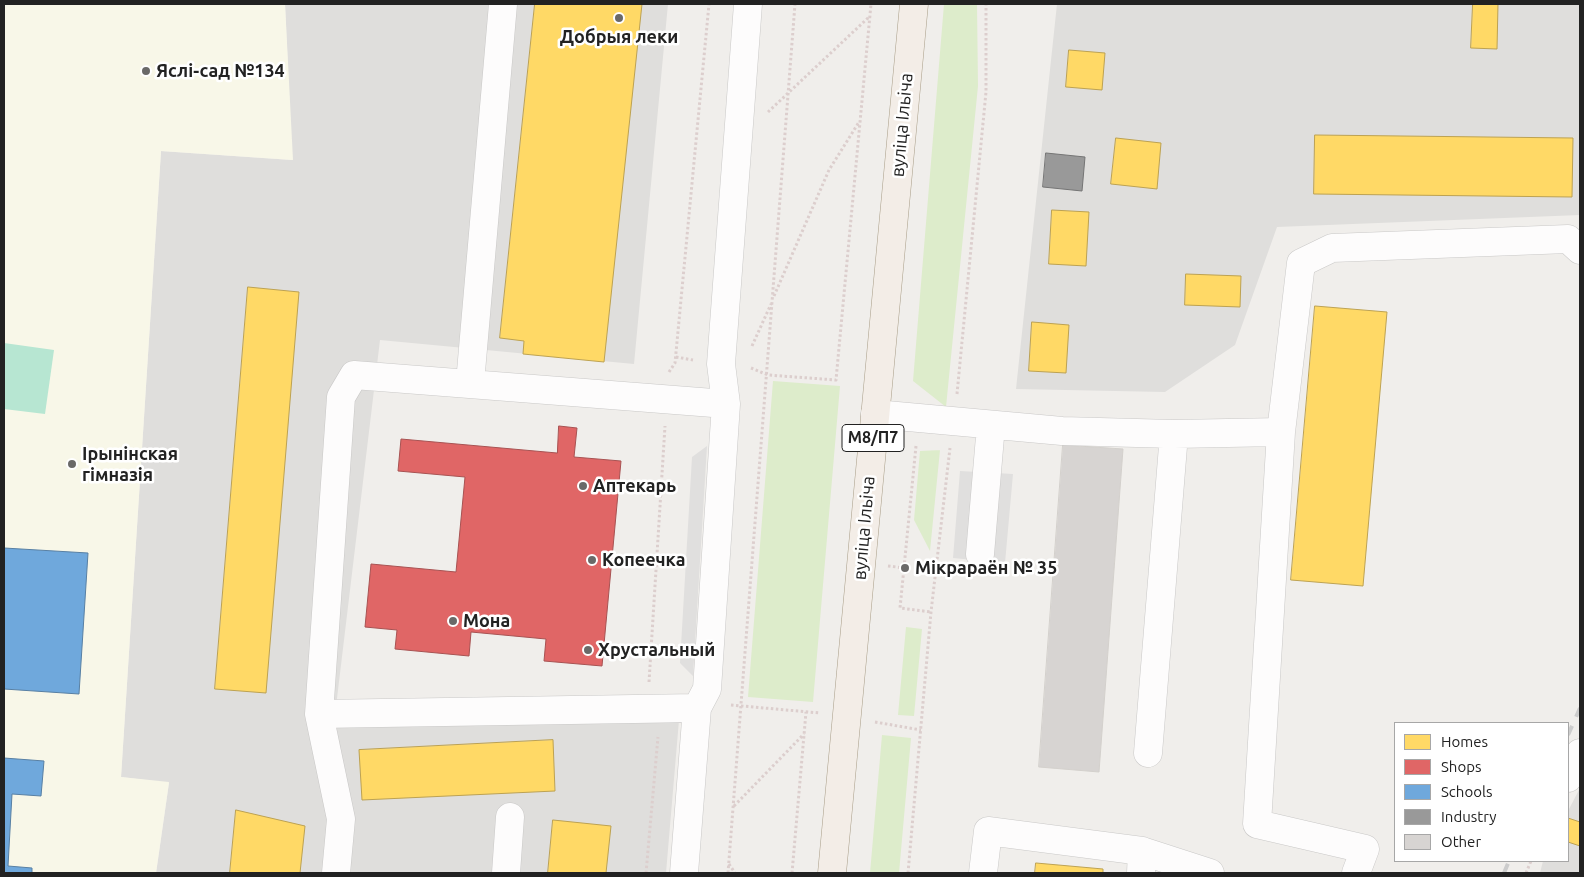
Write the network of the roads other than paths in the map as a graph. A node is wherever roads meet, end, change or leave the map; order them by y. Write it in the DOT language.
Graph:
graph roads {
  1 [pos="503,4"];
  2 [pos="748,4"];
  3 [pos="914,4"];
  4 [pos="1580,250"];
  5 [pos="470,383"];
  6 [pos="726,404"];
  7 [pos="875,414"];
  8 [pos="991,425"];
  9 [pos="1281,432"];
  10 [pos="1174,434"];
  11 [pos="980,554"];
  12 [pos="697,708"];
  13 [pos="319,714"];
  14 [pos="1148,753"];
  15 [pos="1580,753"];
  16 [pos="1569,776"];
  17 [pos="510,817"];
  18 [pos="1141,862"];
  19 [pos="336,873"];
  20 [pos="506,873"];
  21 [pos="684,873"];
  22 [pos="832,873"];
  23 [pos="983,873"];
  24 [pos="1210,873"];
  25 [pos="1356,873"];
  1 -- 5 [label="street"];
  2 -- 6 [label="street"];
  3 -- 7 [label="main road, вуліца Ільіча / М8/П7"];
  4 -- 9 [label="street"];
  5 -- 6 [label="street"];
  5 -- 13 [label="street"];
  6 -- 12 [label="street"];
  7 -- 8 [label="street"];
  7 -- 22 [label="main road, вуліца Ільіча / М8/П7"];
  8 -- 10 [label="street"];
  8 -- 11 [label="street"];
  9 -- 10 [label="street"];
  9 -- 25 [label="street"];
  10 -- 14 [label="street"];
  12 -- 13 [label="street"];
  12 -- 21 [label="street"];
  13 -- 19 [label="street"];
  15 -- 16 [label="street"];
  17 -- 20 [label="street"];
  18 -- 23 [label="street"];
  18 -- 24 [label="street"];
}
